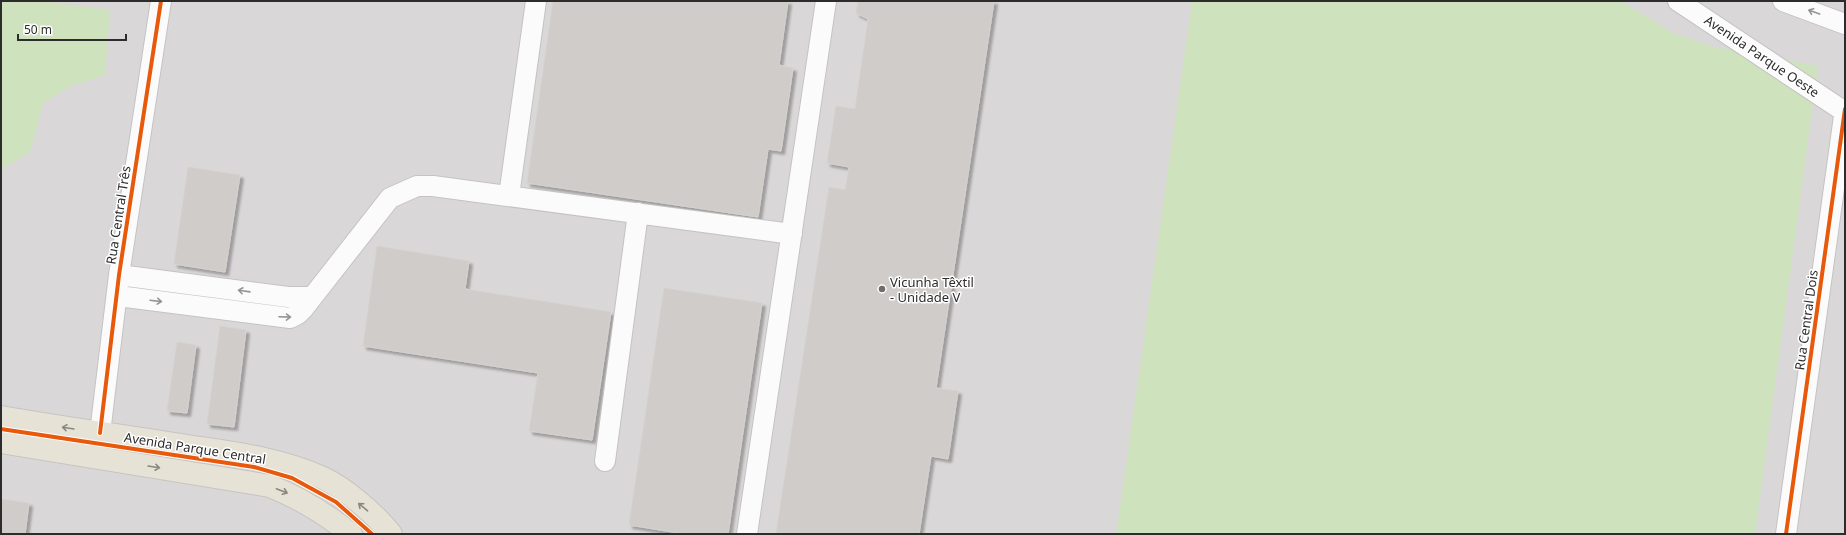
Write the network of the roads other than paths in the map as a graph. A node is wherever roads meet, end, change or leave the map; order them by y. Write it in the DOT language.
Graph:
graph roads {
  1 [pos="161,1"];
  2 [pos="536,1"];
  3 [pos="826,1"];
  4 [pos="1678,1"];
  5 [pos="1783,1"];
  6 [pos="1845,24"];
  7 [pos="1845,109"];
  8 [pos="1845,112"];
  9 [pos="509,196"];
  10 [pos="638,214"];
  11 [pos="792,234"];
  12 [pos="120,275"];
  13 [pos="118,296"];
  14 [pos="311,297"];
  15 [pos="1,417"];
  16 [pos="100,433"];
  17 [pos="1,442"];
  18 [pos="605,461"];
  19 [pos="351,534"];
  20 [pos="391,534"];
  21 [pos="747,534"];
  22 [pos="1786,534"];
  1 -- 12 [label="street, Rua Central Três"];
  2 -- 9 [label="street"];
  3 -- 11 [label="street"];
  4 -- 8 [label="street, Avenida Parque Oeste"];
  6 -- 5 [label="street, one-way"];
  7 -- 8 [label="street, Rua Central Dois"];
  8 -- 22 [label="street, Rua Central Dois"];
  9 -- 10 [label="street"];
  9 -- 14 [label="street"];
  10 -- 11 [label="street"];
  10 -- 18 [label="street"];
  11 -- 21 [label="street"];
  12 -- 13 [label="street, Rua Central Três"];
  14 -- 12 [label="street, one-way"];
  13 -- 14 [label="street, one-way"];
  13 -- 16 [label="street, Rua Central Três"];
  16 -- 15 [label="main road, Avenida Parque Central, one-way"];
  20 -- 16 [label="main road, Avenida Parque Central, one-way"];
  17 -- 19 [label="main road, Avenida Parque Central, one-way"];
}
